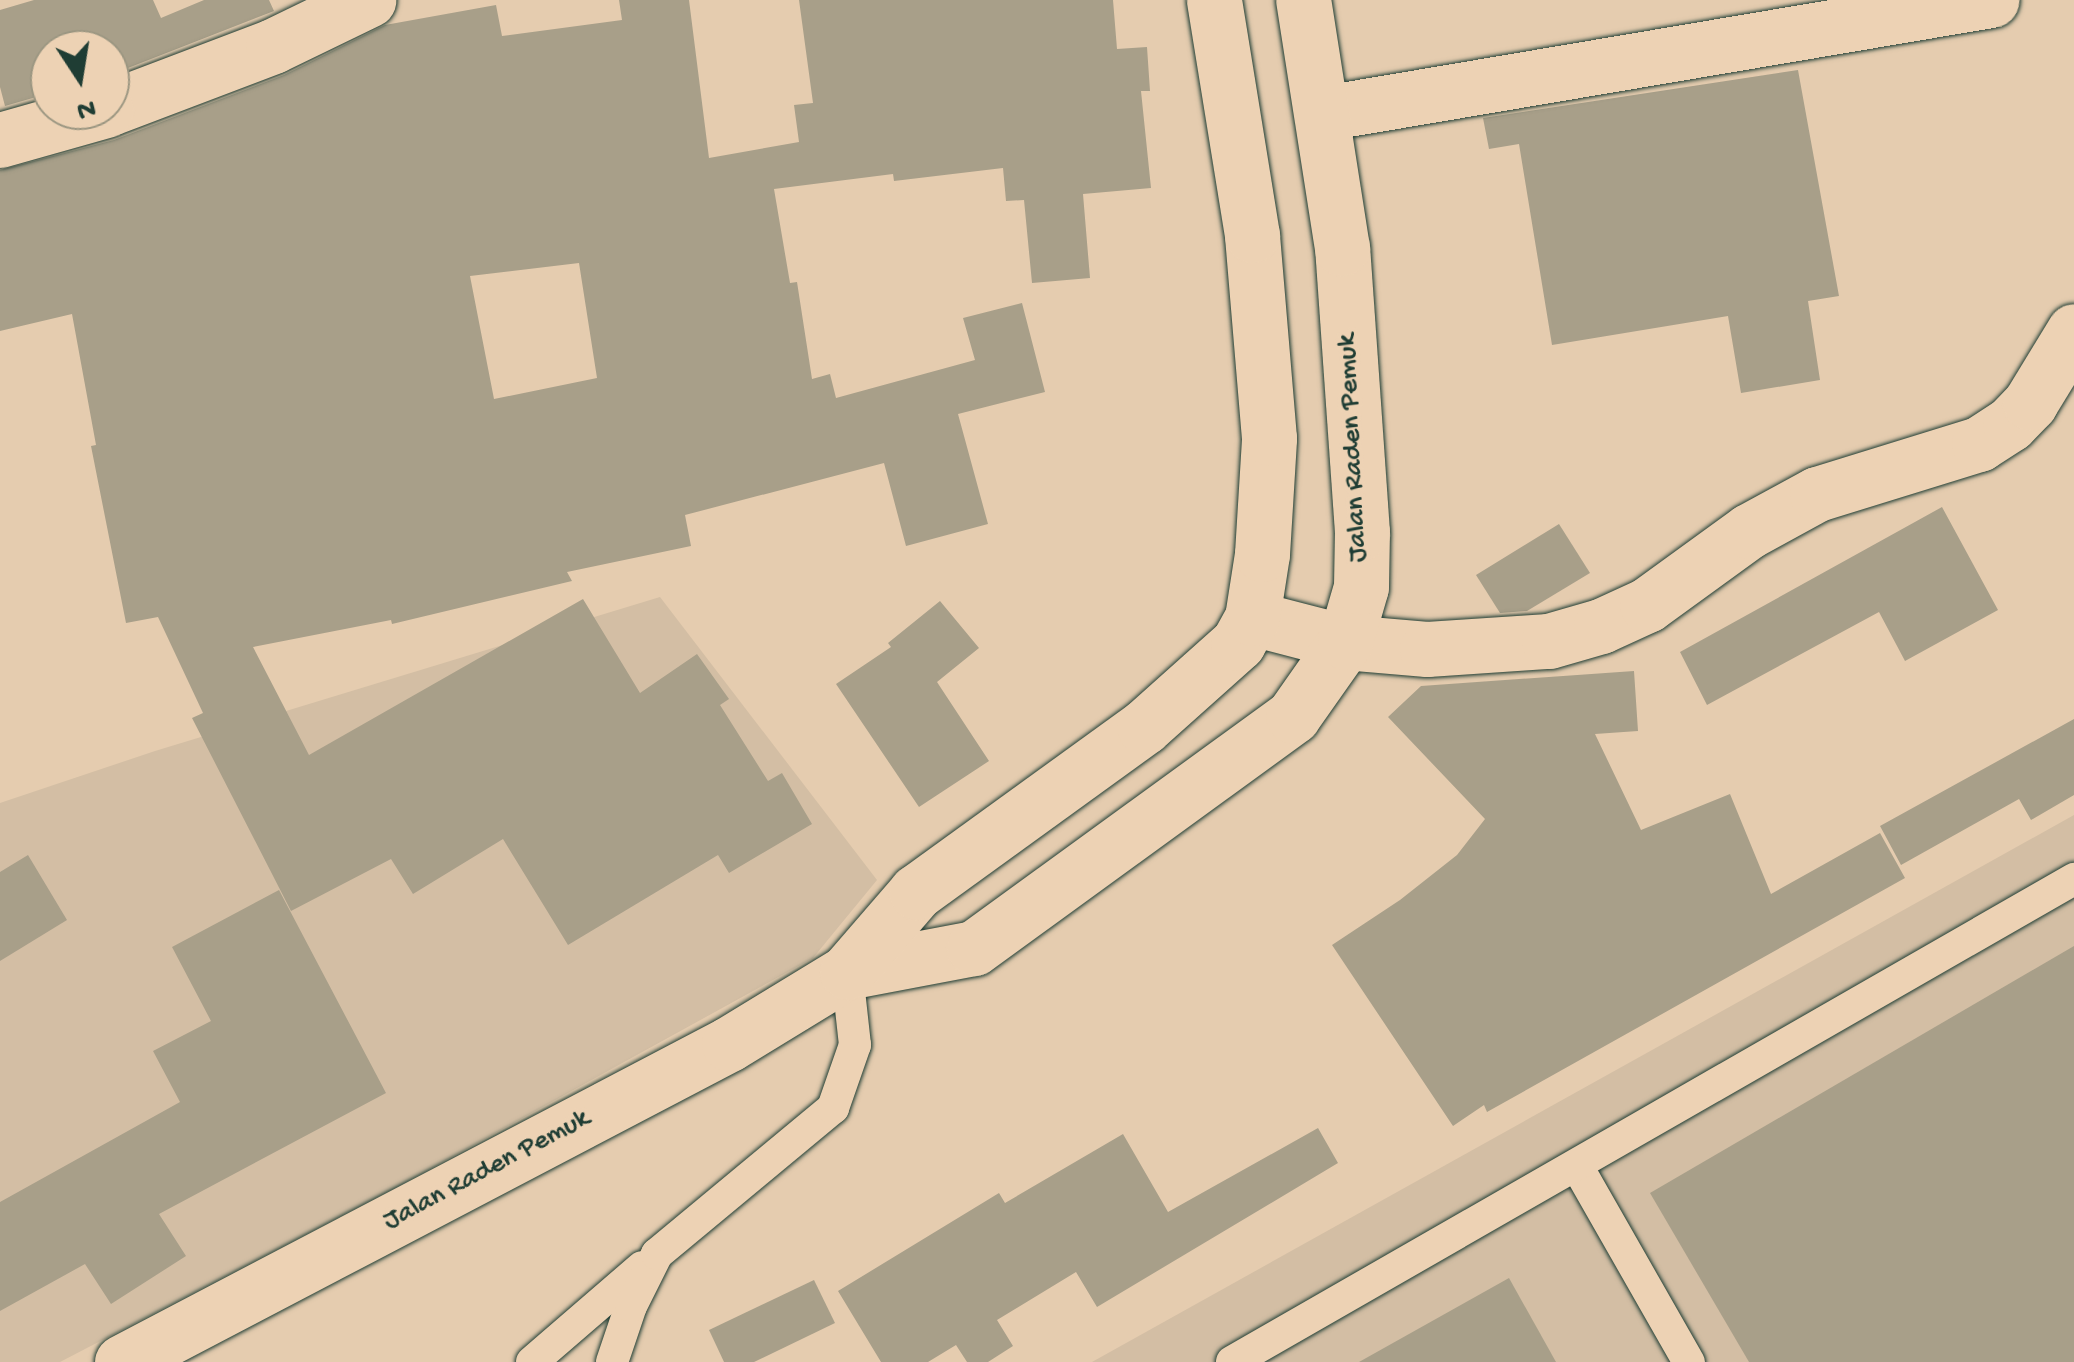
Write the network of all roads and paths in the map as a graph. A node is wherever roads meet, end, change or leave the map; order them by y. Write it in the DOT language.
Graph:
graph roads {
  1 [pos="368,0"];
  2 [pos="1214,0"];
  3 [pos="1303,0"];
  4 [pos="1991,0"];
  5 [pos="130,101"];
  6 [pos="1324,113"];
  7 [pos="35,130"];
  8 [pos="0,140"];
  9 [pos="2074,331"];
  10 [pos="2074,395"];
  11 [pos="2010,424"];
  12 [pos="1252,618"];
  13 [pos="1345,642"];
  14 [pos="2074,880"];
  15 [pos="847,972"];
  16 [pos="1577,1166"];
  17 [pos="657,1254"];
  18 [pos="122,1362"];
  19 [pos="532,1362"];
  20 [pos="612,1362"];
  21 [pos="1232,1362"];
  22 [pos="1689,1362"];
  1 -- 5 [label="main road"];
  2 -- 12 [label="main road, Jalan Raden Pemuk"];
  3 -- 6 [label="main road, Jalan Raden Pemuk"];
  4 -- 6 [label="main road"];
  6 -- 13 [label="main road, Jalan Raden Pemuk"];
  7 -- 8 [label="main road"];
  9 -- 11 [label="main road"];
  10 -- 11 [label="main road"];
  11 -- 13 [label="main road"];
  12 -- 13 [label="main road"];
  12 -- 15 [label="main road, Jalan Raden Pemuk"];
  13 -- 15 [label="main road, Jalan Raden Pemuk"];
  14 -- 16 [label="lane"];
  15 -- 17 [label="lane"];
  15 -- 18 [label="main road, Jalan Raden Pemuk"];
  16 -- 21 [label="lane"];
  16 -- 22 [label="lane"];
  17 -- 19 [label="lane"];
  17 -- 20 [label="lane"];
}
